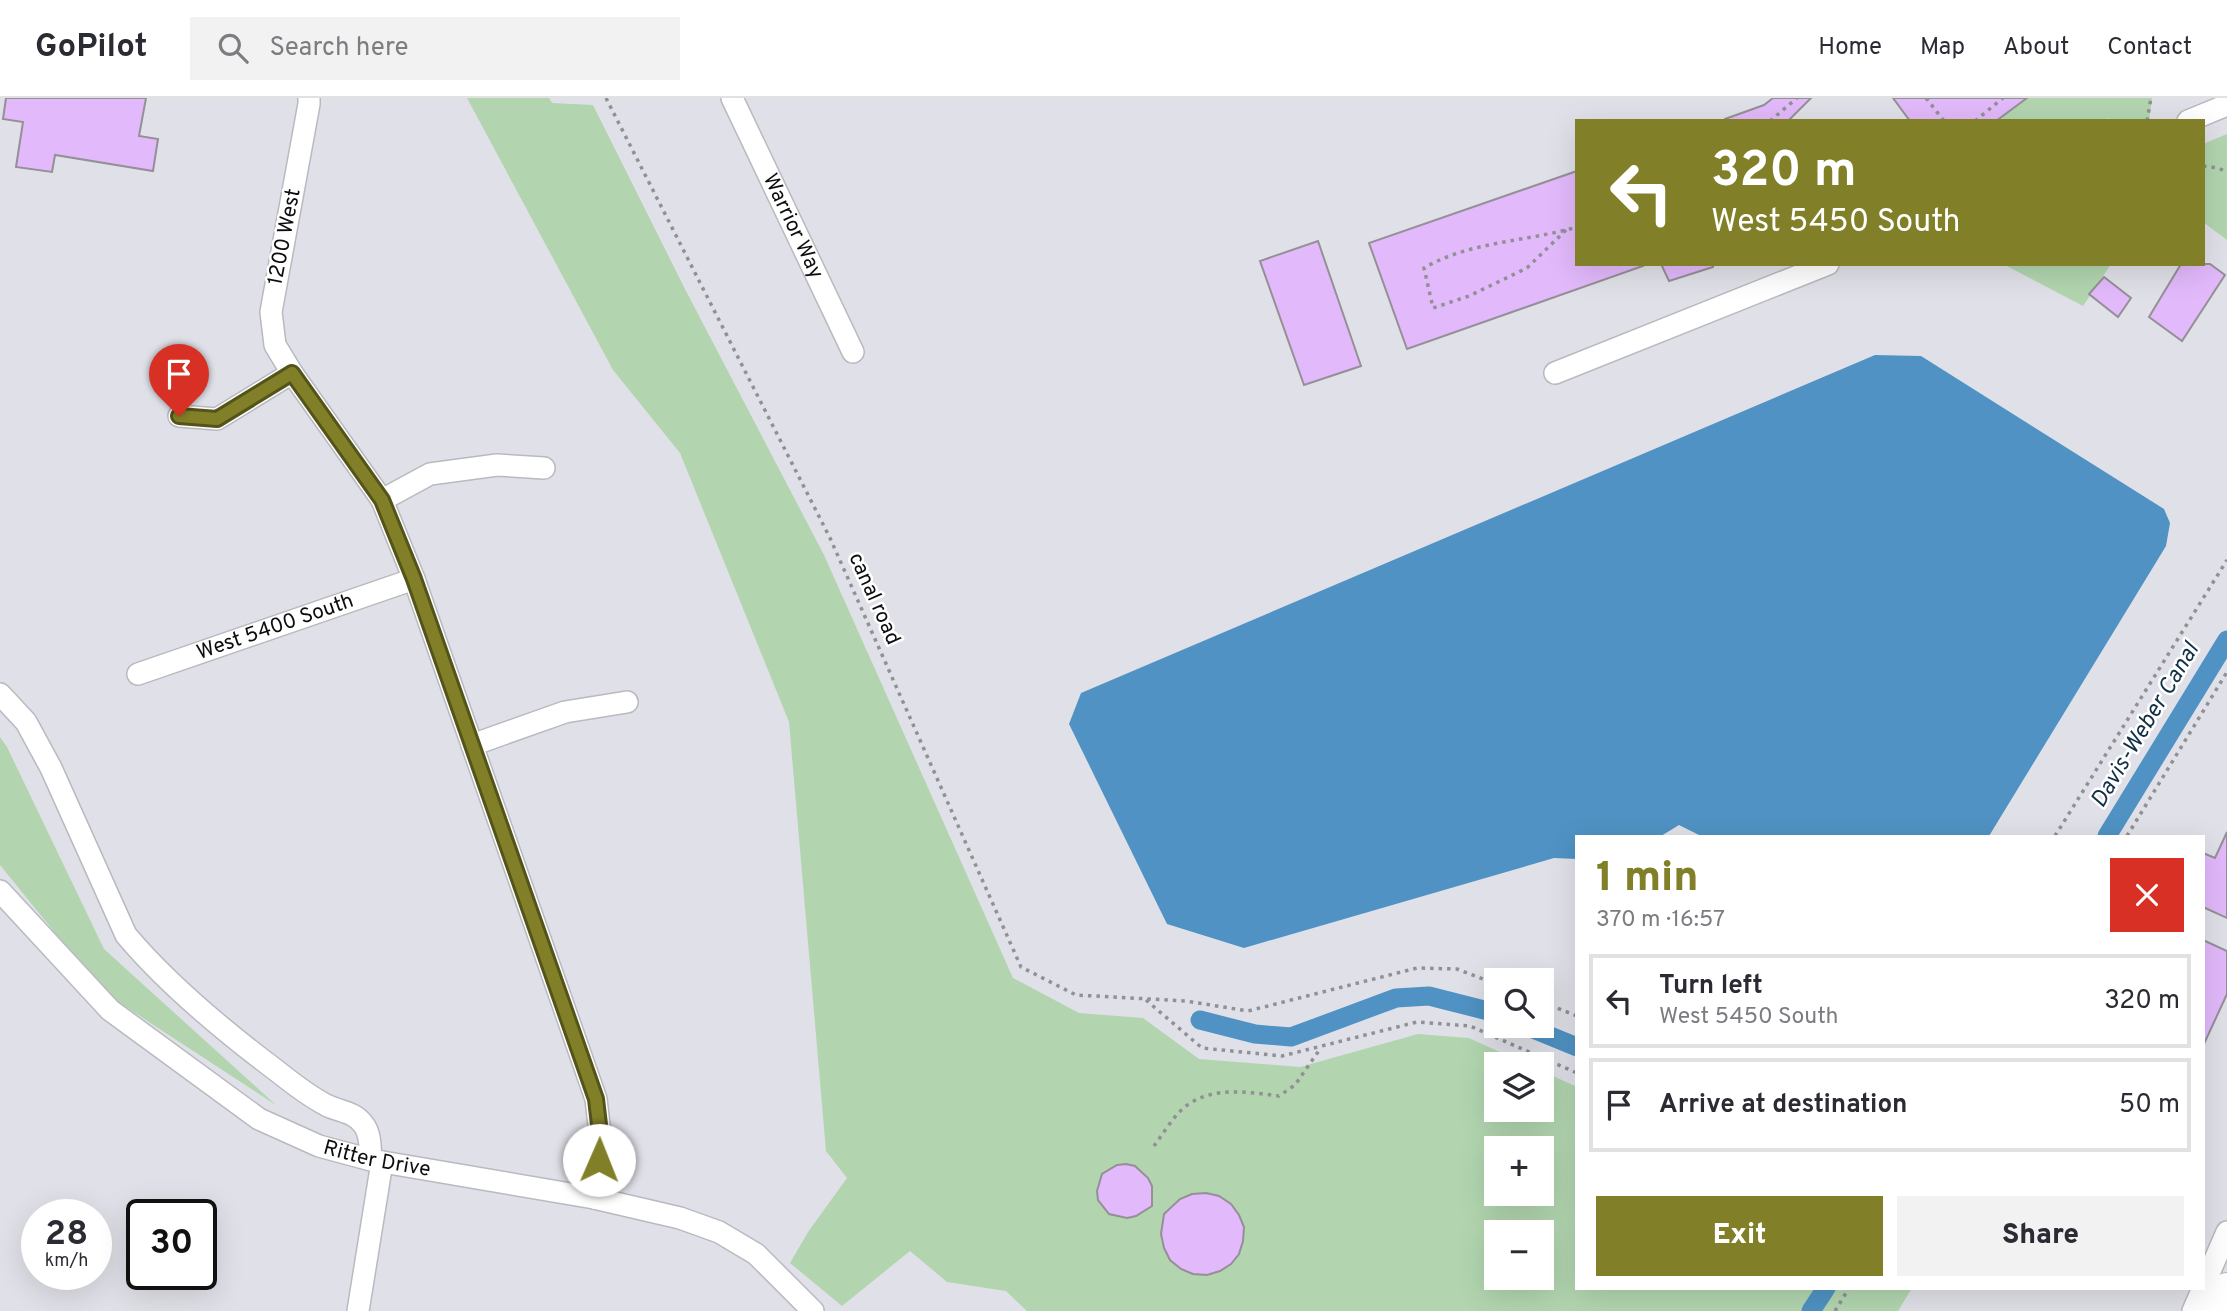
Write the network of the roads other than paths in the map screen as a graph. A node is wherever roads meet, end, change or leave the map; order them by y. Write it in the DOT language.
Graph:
graph roads {
  1 [pos="309,98"];
  2 [pos="732,98"];
  3 [pos="2227,105"];
  4 [pos="2193,119"];
  5 [pos="1823,266"];
  6 [pos="853,352"];
  7 [pos="292,373"];
  8 [pos="1555,373"];
  9 [pos="179,416"];
  10 [pos="544,468"];
  11 [pos="382,500"];
  12 [pos="414,579"];
  13 [pos="138,674"];
  14 [pos="0,694"];
  15 [pos="627,702"];
  16 [pos="472,744"];
  17 [pos="0,891"];
  18 [pos="377,1161"];
  19 [pos="594,1198"];
  20 [pos="2227,1232"];
  21 [pos="2205,1282"];
  22 [pos="2227,1289"];
  23 [pos="2202,1290"];
  24 [pos="358,1311"];
  25 [pos="813,1311"];
  26 [pos="2193,1311"];
  27 [pos="2217,1311"];
  1 -- 7 [label="street, 1200 West"];
  2 -- 6 [label="street, Warrior Way"];
  3 -- 4 [label="street"];
  5 -- 8 [label="street"];
  7 -- 9 [label="street"];
  7 -- 11 [label="street, 1200 West"];
  10 -- 11 [label="street"];
  11 -- 12 [label="street, 1200 West"];
  12 -- 13 [label="street, West 5400 South"];
  12 -- 16 [label="street, 1200 West"];
  14 -- 18 [label="street"];
  15 -- 16 [label="street"];
  16 -- 19 [label="street, 1200 West"];
  17 -- 18 [label="street, Ritter Drive"];
  18 -- 19 [label="street, Ritter Drive"];
  18 -- 24 [label="street"];
  19 -- 25 [label="street, Ritter Drive"];
  20 -- 21 [label="street"];
  22 -- 27 [label="highway"];
  23 -- 26 [label="street"];
}
